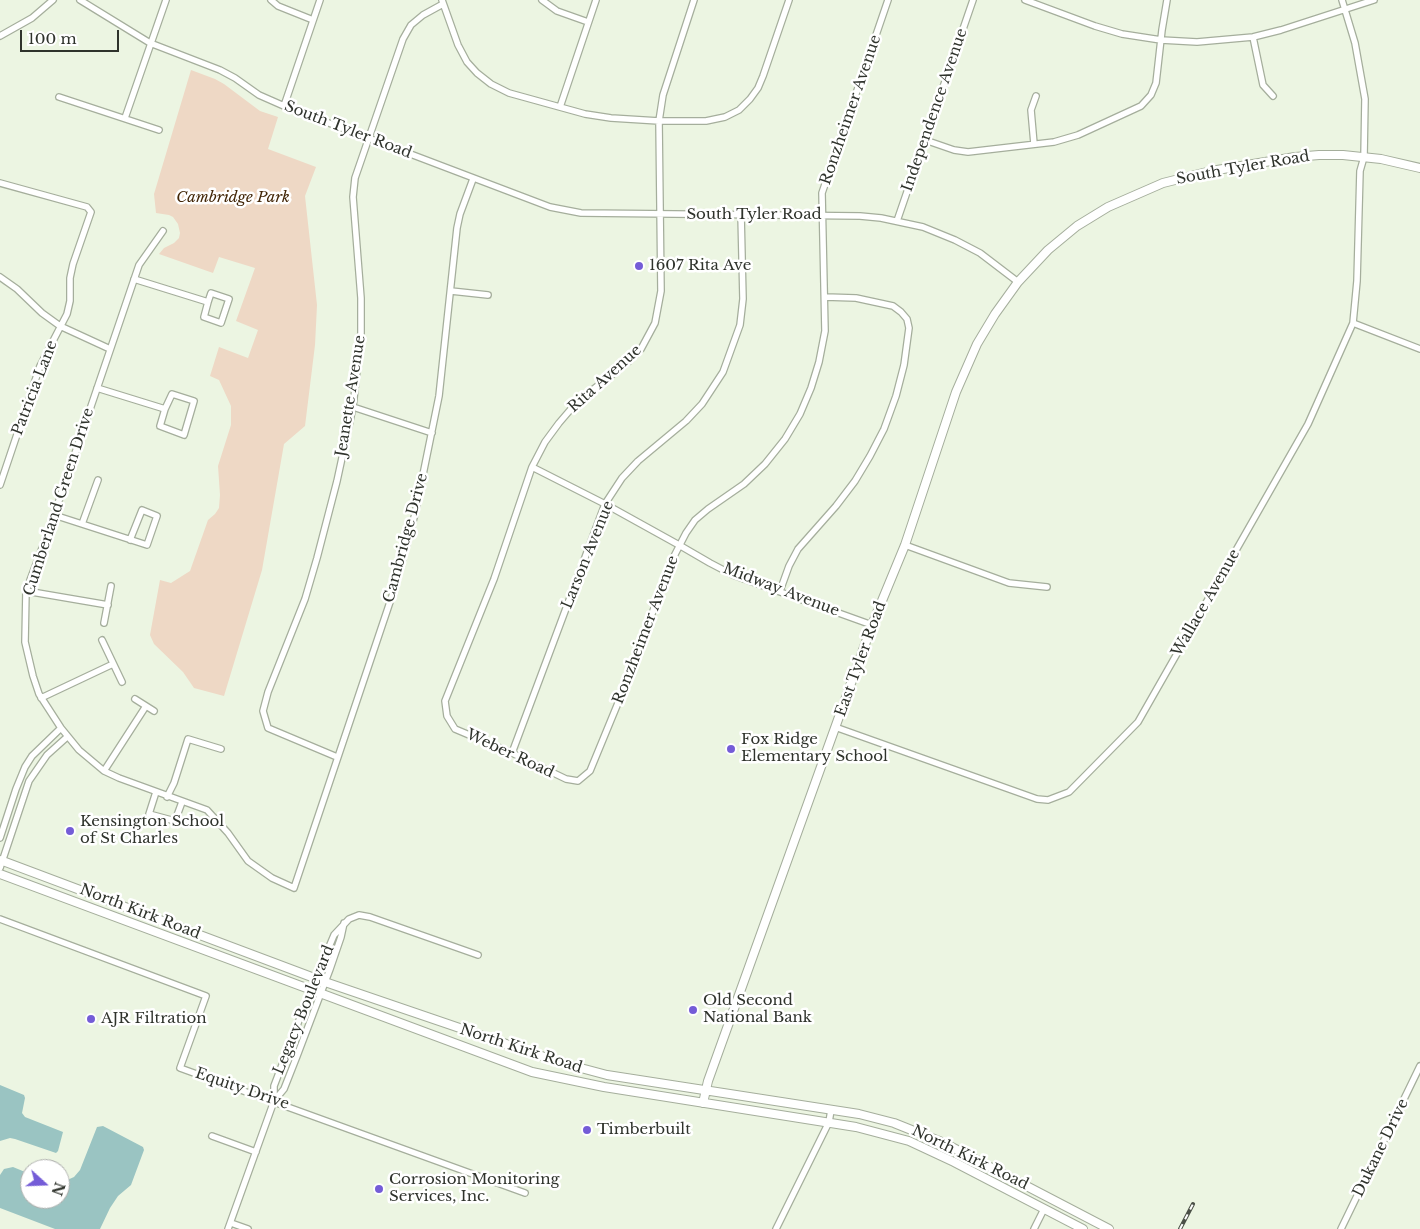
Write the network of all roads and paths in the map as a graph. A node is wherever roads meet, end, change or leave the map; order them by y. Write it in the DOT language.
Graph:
graph roads {
  1 [pos="53,0"];
  2 [pos="80,0"];
  3 [pos="166,0"];
  4 [pos="271,0"];
  5 [pos="320,0"];
  6 [pos="542,0"];
  7 [pos="596,0"];
  8 [pos="694,0"];
  9 [pos="789,0"];
  10 [pos="888,0"];
  11 [pos="973,0"];
  12 [pos="1025,0"];
  13 [pos="1168,0"];
  14 [pos="1342,0"];
  15 [pos="1374,0"];
  16 [pos="442,2"];
  17 [pos="1345,9"];
  18 [pos="313,20"];
  19 [pos="588,22"];
  20 [pos="0,36"];
  21 [pos="1253,36"];
  22 [pos="1161,40"];
  23 [pos="150,43"];
  24 [pos="1036,96"];
  25 [pos="1273,96"];
  26 [pos="59,97"];
  27 [pos="284,106"];
  28 [pos="560,107"];
  29 [pos="124,118"];
  30 [pos="659,121"];
  31 [pos="160,130"];
  32 [pos="370,138"];
  33 [pos="925,140"];
  34 [pos="1034,144"];
  35 [pos="1364,157"];
  36 [pos="1420,168"];
  37 [pos="473,179"];
  38 [pos="0,183"];
  39 [pos="660,214"];
  40 [pos="741,214"];
  41 [pos="822,215"];
  42 [pos="897,221"];
  43 [pos="163,231"];
  44 [pos="0,277"];
  45 [pos="134,279"];
  46 [pos="1018,282"];
  47 [pos="451,291"];
  48 [pos="488,295"];
  49 [pos="825,297"];
  50 [pos="208,302"];
  51 [pos="1353,323"];
  52 [pos="60,326"];
  53 [pos="110,349"];
  54 [pos="1420,349"];
  55 [pos="97,388"];
  56 [pos="352,407"];
  57 [pos="165,409"];
  58 [pos="432,433"];
  59 [pos="532,467"];
  60 [pos="98,480"];
  61 [pos="0,485"];
  62 [pos="605,504"];
  63 [pos="54,515"];
  64 [pos="82,524"];
  65 [pos="130,540"];
  66 [pos="679,544"];
  67 [pos="905,545"];
  68 [pos="111,586"];
  69 [pos="1047,587"];
  70 [pos="26,591"];
  71 [pos="780,591"];
  72 [pos="108,605"];
  73 [pos="104,623"];
  74 [pos="872,624"];
  75 [pos="102,640"];
  76 [pos="113,664"];
  77 [pos="122,682"];
  78 [pos="41,698"];
  79 [pos="134,699"];
  80 [pos="146,706"];
  81 [pos="154,710"];
  82 [pos="447,712"];
  83 [pos="836,727"];
  84 [pos="61,728"];
  85 [pos="67,737"];
  86 [pos="221,749"];
  87 [pos="512,753"];
  88 [pos="337,757"];
  89 [pos="104,771"];
  90 [pos="582,778"];
  91 [pos="156,792"];
  92 [pos="167,797"];
  93 [pos="182,802"];
  94 [pos="0,838"];
  95 [pos="1,863"];
  96 [pos="0,874"];
  97 [pos="294,888"];
  98 [pos="0,919"];
  99 [pos="344,922"];
  100 [pos="478,955"];
  101 [pos="316,979"];
  102 [pos="325,982"];
  103 [pos="311,990"];
  104 [pos="321,993"];
  105 [pos="1420,1066"];
  106 [pos="705,1090"];
  107 [pos="274,1101"];
  108 [pos="703,1102"];
  109 [pos="831,1110"];
  110 [pos="829,1122"];
  111 [pos="212,1136"];
  112 [pos="256,1152"];
  113 [pos="525,1193"];
  114 [pos="1044,1209"];
  115 [pos="229,1226"];
  116 [pos="248,1229"];
  117 [pos="776,1229"];
  118 [pos="1034,1229"];
  119 [pos="1083,1229"];
  120 [pos="1109,1229"];
  121 [pos="1341,1229"];
  1 -- 20 [label="street"];
  2 -- 23 [label="street, South Tyler Road"];
  3 -- 23 [label="street"];
  4 -- 18 [label="street"];
  5 -- 18 [label="street"];
  6 -- 19 [label="street"];
  7 -- 19 [label="street"];
  8 -- 30 [label="street, Rita Avenue"];
  9 -- 30 [label="street"];
  10 -- 41 [label="street, Ronzheimer Avenue"];
  11 -- 33 [label="street, Independence Avenue"];
  12 -- 22 [label="street"];
  13 -- 22 [label="street"];
  14 -- 17 [label="street, Wallace Avenue"];
  15 -- 17 [label="street"];
  16 -- 28 [label="street"];
  16 -- 32 [label="street, Jeanette Avenue"];
  17 -- 21 [label="street"];
  17 -- 35 [label="street, Wallace Avenue"];
  18 -- 27 [label="street"];
  19 -- 28 [label="street"];
  21 -- 22 [label="street"];
  21 -- 25 [label="street"];
  22 -- 34 [label="street"];
  23 -- 27 [label="street, South Tyler Road"];
  23 -- 29 [label="street"];
  24 -- 34 [label="street"];
  26 -- 29 [label="street"];
  27 -- 32 [label="street, South Tyler Road"];
  28 -- 30 [label="street"];
  29 -- 31 [label="street"];
  30 -- 39 [label="street, Rita Avenue"];
  32 -- 37 [label="street, South Tyler Road"];
  32 -- 56 [label="street, Jeanette Avenue"];
  33 -- 34 [label="street"];
  33 -- 42 [label="street, Independence Avenue"];
  35 -- 36 [label="main road, South Tyler Road"];
  35 -- 46 [label="main road, South Tyler Road"];
  35 -- 51 [label="street, Wallace Avenue"];
  37 -- 39 [label="street, South Tyler Road"];
  37 -- 47 [label="street, Cambridge Drive"];
  38 -- 52 [label="street, Patricia Lane"];
  39 -- 40 [label="street, South Tyler Road"];
  39 -- 59 [label="street, Rita Avenue"];
  40 -- 41 [label="street, South Tyler Road"];
  40 -- 62 [label="street, Larson Avenue"];
  41 -- 42 [label="street, South Tyler Road"];
  41 -- 49 [label="street, Ronzheimer Avenue"];
  42 -- 46 [label="street, South Tyler Road"];
  43 -- 45 [label="street, Cumberland Green Drive"];
  44 -- 52 [label="street"];
  45 -- 50 [label="street"];
  45 -- 53 [label="street, Cumberland Green Drive"];
  46 -- 67 [label="main road, East Tyler Road"];
  47 -- 48 [label="street"];
  47 -- 58 [label="street, Cambridge Drive"];
  49 -- 66 [label="street, Ronzheimer Avenue"];
  49 -- 71 [label="street"];
  50 -- 50 [label="street"];
  51 -- 54 [label="street"];
  51 -- 83 [label="street, Wallace Avenue"];
  52 -- 53 [label="street"];
  52 -- 61 [label="street, Patricia Lane"];
  53 -- 55 [label="street, Cumberland Green Drive"];
  55 -- 57 [label="street"];
  55 -- 63 [label="street, Cumberland Green Drive"];
  56 -- 58 [label="street"];
  56 -- 88 [label="street, Jeanette Avenue"];
  57 -- 57 [label="street"];
  58 -- 88 [label="street, Cambridge Drive"];
  59 -- 62 [label="street, Midway Avenue"];
  59 -- 82 [label="street, Rita Avenue"];
  60 -- 64 [label="street"];
  62 -- 66 [label="street, Midway Avenue"];
  62 -- 87 [label="street, Larson Avenue"];
  63 -- 64 [label="street"];
  63 -- 70 [label="street, Cumberland Green Drive"];
  64 -- 65 [label="street"];
  65 -- 65 [label="street"];
  66 -- 71 [label="street, Midway Avenue"];
  66 -- 90 [label="street, Ronzheimer Avenue"];
  67 -- 69 [label="street"];
  67 -- 74 [label="main road, East Tyler Road"];
  68 -- 72 [label="street"];
  70 -- 72 [label="street"];
  70 -- 78 [label="street, Cumberland Green Drive"];
  71 -- 74 [label="street, Midway Avenue"];
  72 -- 73 [label="street"];
  74 -- 83 [label="main road, East Tyler Road"];
  75 -- 76 [label="street"];
  76 -- 77 [label="street"];
  76 -- 78 [label="street"];
  78 -- 84 [label="street, Cumberland Green Drive"];
  79 -- 80 [label="street"];
  80 -- 81 [label="street"];
  80 -- 89 [label="street"];
  82 -- 87 [label="street, Weber Road"];
  83 -- 106 [label="main road, East Tyler Road"];
  84 -- 85 [label="street, Cumberland Green Drive"];
  84 -- 94 [label="street"];
  85 -- 89 [label="street, Cumberland Green Drive"];
  85 -- 95 [label="street"];
  86 -- 92 [label="street"];
  87 -- 90 [label="street, Weber Road"];
  88 -- 97 [label="street, Cambridge Drive"];
  89 -- 91 [label="street, Cumberland Green Drive"];
  91 -- 92 [label="street, Cumberland Green Drive"];
  91 -- 93 [label="street"];
  92 -- 93 [label="street, Cumberland Green Drive"];
  93 -- 97 [label="street, Cumberland Green Drive"];
  95 -- 101 [label="main road, North Kirk Road"];
  96 -- 103 [label="main road, North Kirk Road"];
  98 -- 107 [label="street, Equity Drive"];
  99 -- 100 [label="street"];
  99 -- 101 [label="street, Legacy Boulevard"];
  99 -- 102 [label="street, Legacy Boulevard"];
  101 -- 102 [label="main road, North Kirk Road"];
  101 -- 103 [label="street, Legacy Boulevard"];
  102 -- 104 [label="street, Legacy Boulevard"];
  102 -- 106 [label="main road, North Kirk Road"];
  103 -- 104 [label="main road, North Kirk Road"];
  103 -- 107 [label="street, Legacy Boulevard"];
  104 -- 107 [label="street, Legacy Boulevard"];
  104 -- 108 [label="main road, North Kirk Road"];
  105 -- 121 [label="street, Dukane Drive"];
  106 -- 108 [label="main road, East Tyler Road"];
  106 -- 109 [label="main road, North Kirk Road"];
  107 -- 112 [label="street, Legacy Boulevard"];
  107 -- 113 [label="street, Equity Drive"];
  108 -- 110 [label="main road, North Kirk Road"];
  109 -- 110 [label="street"];
  109 -- 120 [label="main road, North Kirk Road"];
  110 -- 114 [label="main road, North Kirk Road"];
  110 -- 117 [label="street"];
  111 -- 112 [label="street"];
  112 -- 115 [label="street, Legacy Boulevard"];
  114 -- 118 [label="street"];
  114 -- 119 [label="main road, North Kirk Road"];
  115 -- 116 [label="street"];
}
